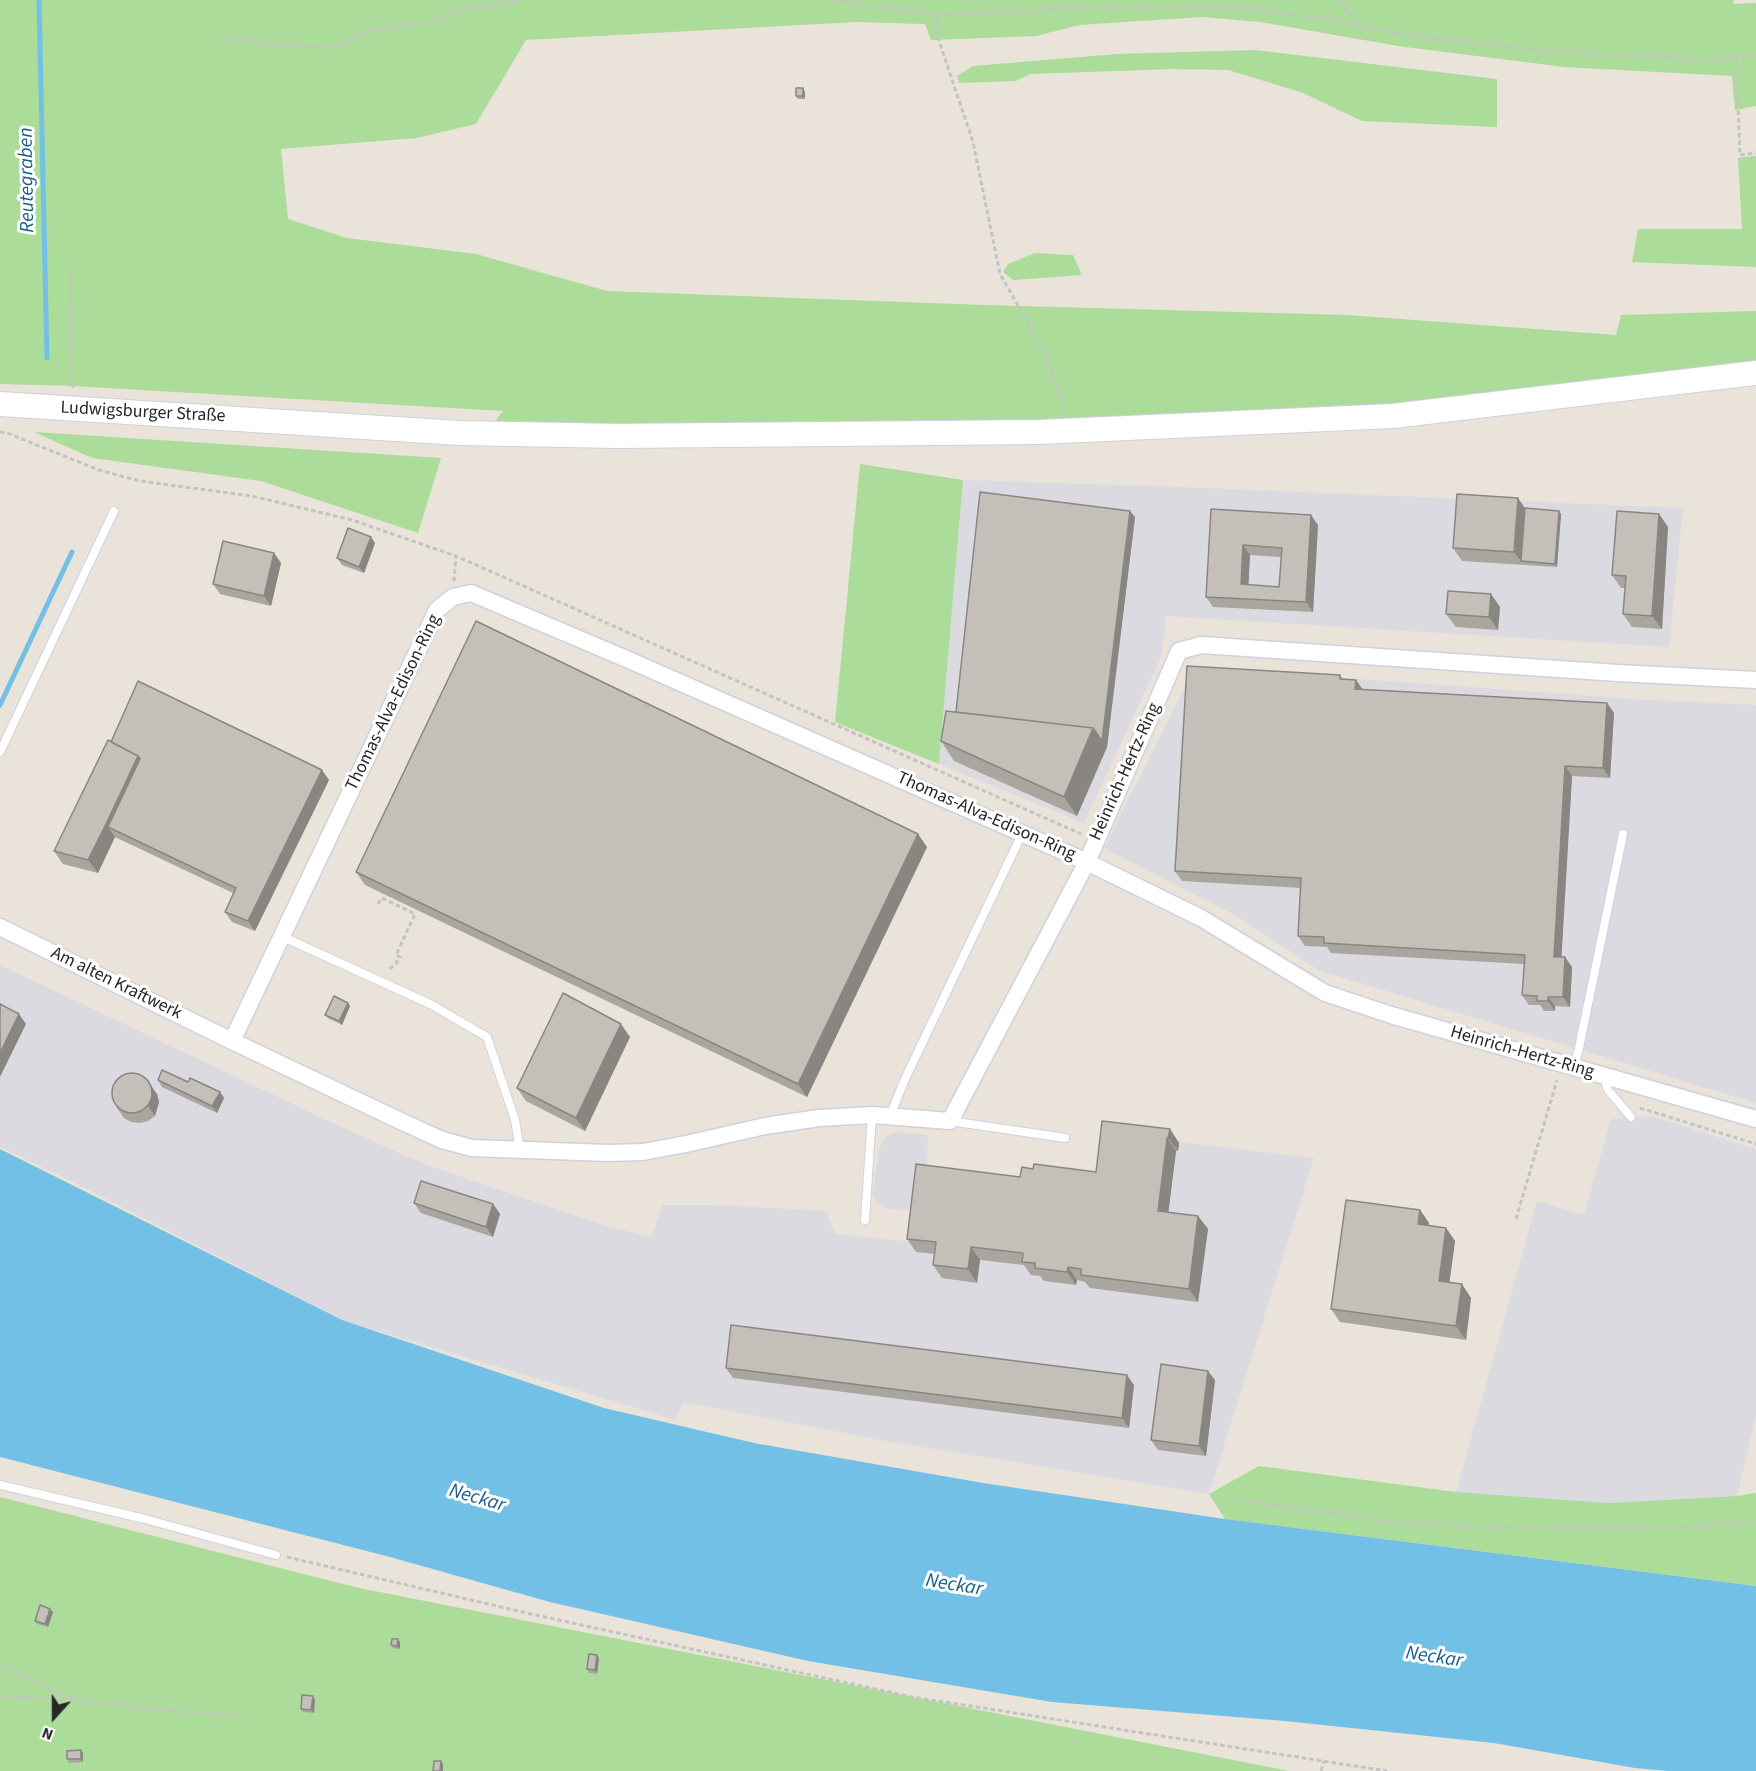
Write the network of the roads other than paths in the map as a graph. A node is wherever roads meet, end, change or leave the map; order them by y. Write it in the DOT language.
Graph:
graph roads {
  1 [pos="1756,373"];
  2 [pos="0,404"];
  3 [pos="114,511"];
  4 [pos="1756,680"];
  5 [pos="0,752"];
  6 [pos="1023,834"];
  7 [pos="1623,834"];
  8 [pos="1087,862"];
  9 [pos="0,927"];
  10 [pos="281,936"];
  11 [pos="232,1041"];
  12 [pos="1568,1066"];
  13 [pos="1604,1076"];
  14 [pos="872,1115"];
  15 [pos="890,1116"];
  16 [pos="1632,1117"];
  17 [pos="1756,1119"];
  18 [pos="950,1121"];
  19 [pos="1065,1138"];
  20 [pos="520,1150"];
  21 [pos="865,1220"];
  22 [pos="0,1485"];
  23 [pos="276,1555"];
  1 -- 2 [label="main road, Ludwigsburger Straße"];
  3 -- 5 [label="lane"];
  4 -- 8 [label="street, Heinrich-Hertz-Ring"];
  6 -- 8 [label="street, Thomas-Alva-Edison-Ring"];
  6 -- 10 [label="street, Thomas-Alva-Edison-Ring"];
  6 -- 15 [label="lane"];
  7 -- 12 [label="lane"];
  8 -- 12 [label="street, Heinrich-Hertz-Ring"];
  8 -- 18 [label="street, Thomas-Alva-Edison-Ring"];
  9 -- 11 [label="street, Am alten Kraftwerk"];
  10 -- 11 [label="street, Thomas-Alva-Edison-Ring"];
  10 -- 20 [label="lane"];
  11 -- 20 [label="street"];
  12 -- 13 [label="street, Heinrich-Hertz-Ring"];
  13 -- 16 [label="lane"];
  13 -- 17 [label="street, Heinrich-Hertz-Ring"];
  14 -- 15 [label="street"];
  14 -- 20 [label="street"];
  14 -- 21 [label="lane"];
  15 -- 18 [label="street"];
  18 -- 19 [label="lane"];
  22 -- 23 [label="lane"];
}
